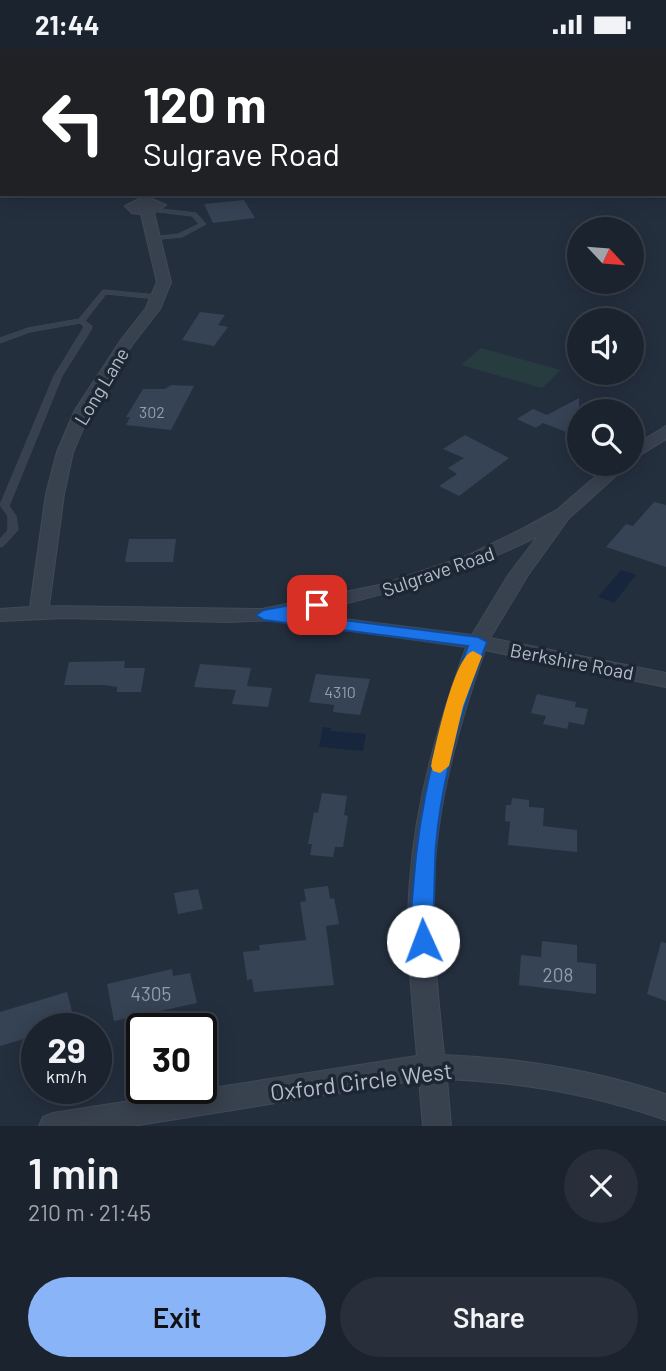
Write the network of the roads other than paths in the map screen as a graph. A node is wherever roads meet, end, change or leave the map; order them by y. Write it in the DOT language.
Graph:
graph roads {
  1 [pos="150,211"];
  2 [pos="153,239"];
  3 [pos="158,297"];
  4 [pos="81,321"];
  5 [pos="0,341"];
  6 [pos="666,431"];
  7 [pos="644,447"];
  8 [pos="606,476"];
  9 [pos="563,514"];
  10 [pos="0,544"];
  11 [pos="39,611"];
  12 [pos="0,615"];
  13 [pos="264,615"];
  14 [pos="478,642"];
  15 [pos="666,680"];
  16 [pos="432,1066"];
  17 [pos="666,1107"];
  18 [pos="53,1126"];
  19 [pos="437,1126"];
  1 -- 2 [label="street, Long Lane"];
  1 -- 2 [label="lane"];
  2 -- 3 [label="street, Long Lane"];
  3 -- 4 [label="lane"];
  3 -- 11 [label="street, Long Lane"];
  4 -- 5 [label="lane"];
  4 -- 10 [label="lane"];
  6 -- 7 [label="street"];
  8 -- 9 [label="street, Sulgrave Road"];
  9 -- 13 [label="street, Sulgrave Road"];
  9 -- 14 [label="street, Sulgrave Road"];
  11 -- 12 [label="street, Sulgrave Road"];
  11 -- 13 [label="street, Sulgrave Road"];
  13 -- 14 [label="street, Sulgrave Road"];
  14 -- 15 [label="street, Berkshire Road"];
  14 -- 16 [label="street"];
  16 -- 17 [label="street, Oxford Circle West"];
  16 -- 18 [label="street, Oxford Circle West"];
  16 -- 19 [label="street"];
}
